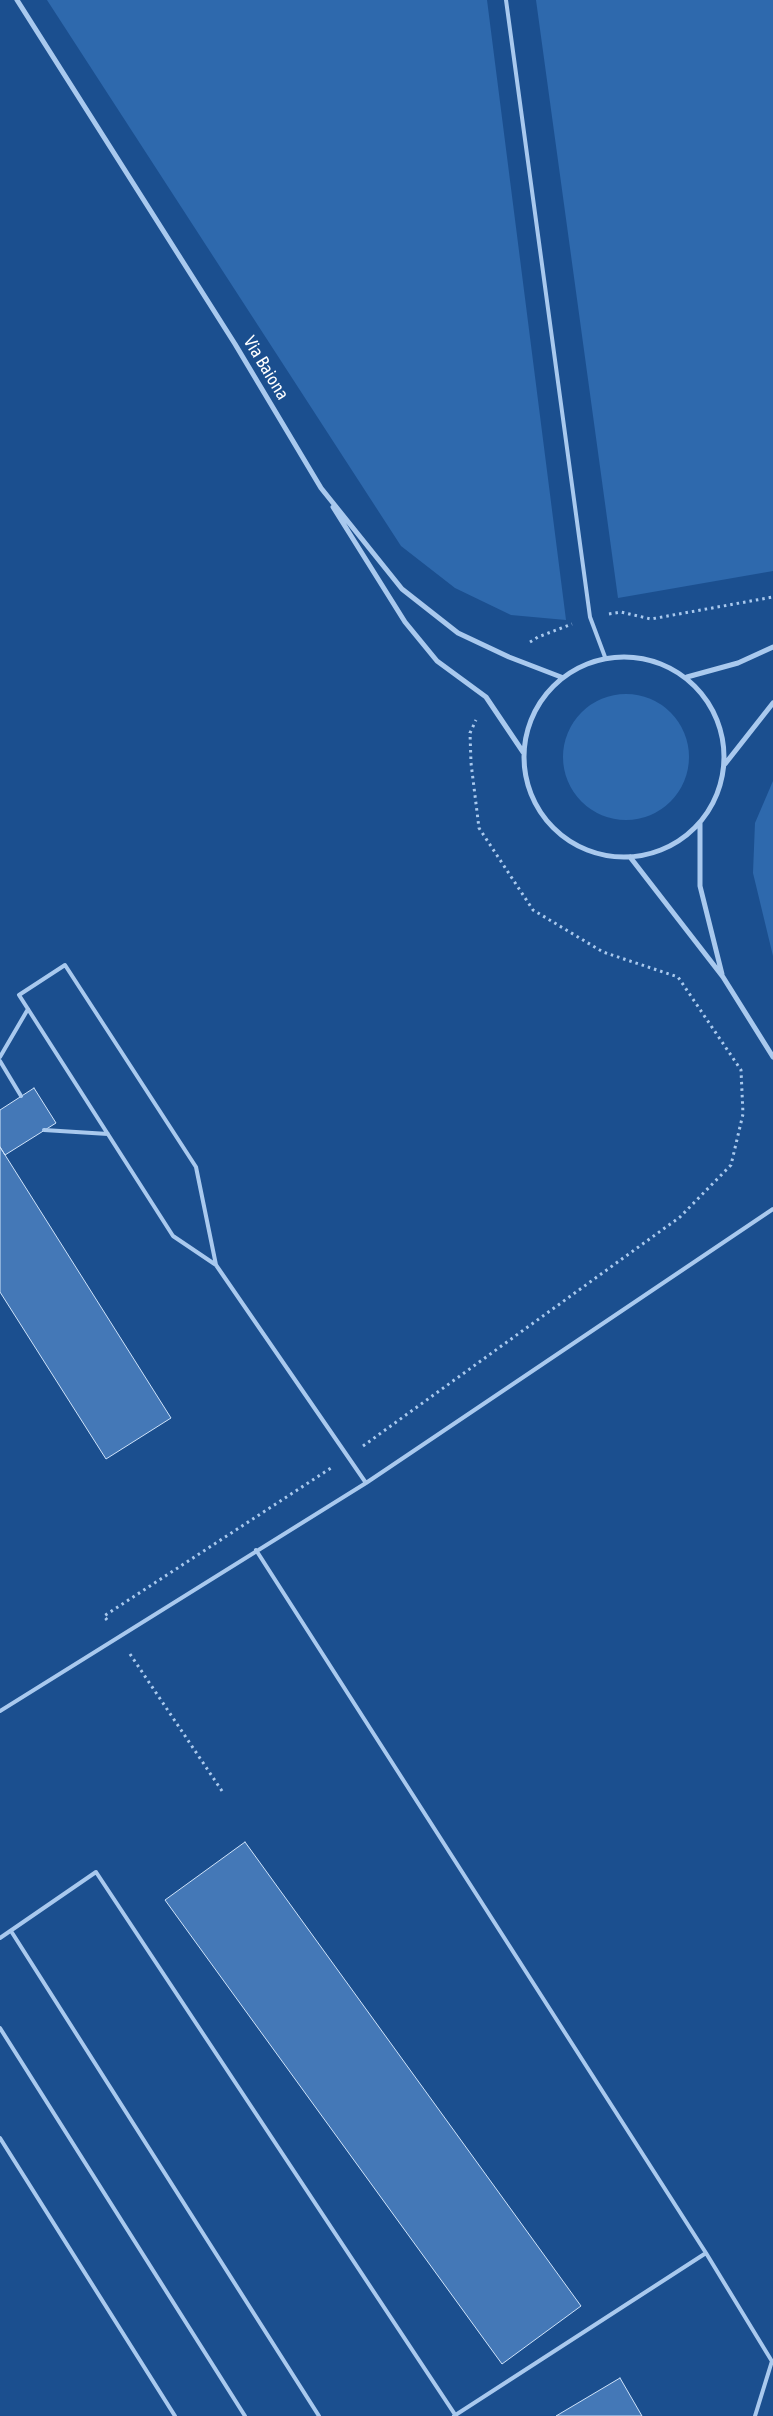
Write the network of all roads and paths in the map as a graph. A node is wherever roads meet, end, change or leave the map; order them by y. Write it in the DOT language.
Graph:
graph roads {
  1 [pos="18,0"];
  2 [pos="506,0"];
  3 [pos="321,488"];
  4 [pos="773,597"];
  5 [pos="590,617"];
  6 [pos="773,647"];
  7 [pos="509,657"];
  8 [pos="605,657"];
  9 [pos="561,677"];
  10 [pos="687,677"];
  11 [pos="486,698"];
  12 [pos="773,703"];
  13 [pos="523,752"];
  14 [pos="724,764"];
  15 [pos="700,823"];
  16 [pos="630,857"];
  17 [pos="723,977"];
  18 [pos="28,1009"];
  19 [pos="0,1057"];
  20 [pos="773,1057"];
  21 [pos="0,1062"];
  22 [pos="22,1096"];
  23 [pos="44,1130"];
  24 [pos="108,1134"];
  25 [pos="773,1209"];
  26 [pos="216,1265"];
  27 [pos="348,1456"];
  28 [pos="366,1483"];
  29 [pos="256,1550"];
  30 [pos="119,1639"];
  31 [pos="0,1711"];
  32 [pos="222,1791"];
  33 [pos="11,1931"];
  34 [pos="0,1938"];
  35 [pos="0,2028"];
  36 [pos="0,2138"];
  37 [pos="706,2253"];
  38 [pos="772,2362"];
  39 [pos="175,2416"];
  40 [pos="244,2416"];
  41 [pos="319,2416"];
  42 [pos="455,2416"];
  43 [pos="755,2416"];
  1 -- 3 [label="street, Via Baiona"];
  2 -- 5 [label="lane"];
  3 -- 7 [label="street, Via Baiona"];
  3 -- 11 [label="street"];
  4 -- 5 [label="path"];
  5 -- 7 [label="path"];
  5 -- 8 [label="lane"];
  6 -- 10 [label="street"];
  7 -- 9 [label="street, Via Baiona"];
  8 -- 9 [label="street"];
  8 -- 10 [label="street"];
  9 -- 13 [label="street"];
  10 -- 14 [label="street"];
  11 -- 13 [label="street"];
  11 -- 27 [label="path"];
  12 -- 14 [label="street"];
  13 -- 16 [label="street"];
  14 -- 15 [label="street"];
  15 -- 16 [label="street"];
  15 -- 17 [label="street"];
  16 -- 17 [label="street"];
  17 -- 20 [label="street"];
  18 -- 19 [label="lane"];
  18 -- 24 [label="lane"];
  18 -- 26 [label="lane"];
  21 -- 22 [label="lane"];
  23 -- 24 [label="lane"];
  24 -- 26 [label="lane"];
  25 -- 28 [label="lane"];
  26 -- 27 [label="lane"];
  27 -- 28 [label="lane"];
  27 -- 30 [label="path"];
  28 -- 29 [label="lane"];
  29 -- 30 [label="lane"];
  29 -- 37 [label="lane"];
  30 -- 31 [label="lane"];
  30 -- 32 [label="path"];
  33 -- 34 [label="lane"];
  33 -- 41 [label="lane"];
  33 -- 42 [label="lane"];
  35 -- 40 [label="lane"];
  36 -- 39 [label="lane"];
  37 -- 38 [label="lane"];
  37 -- 42 [label="lane"];
  38 -- 43 [label="lane"];
}
